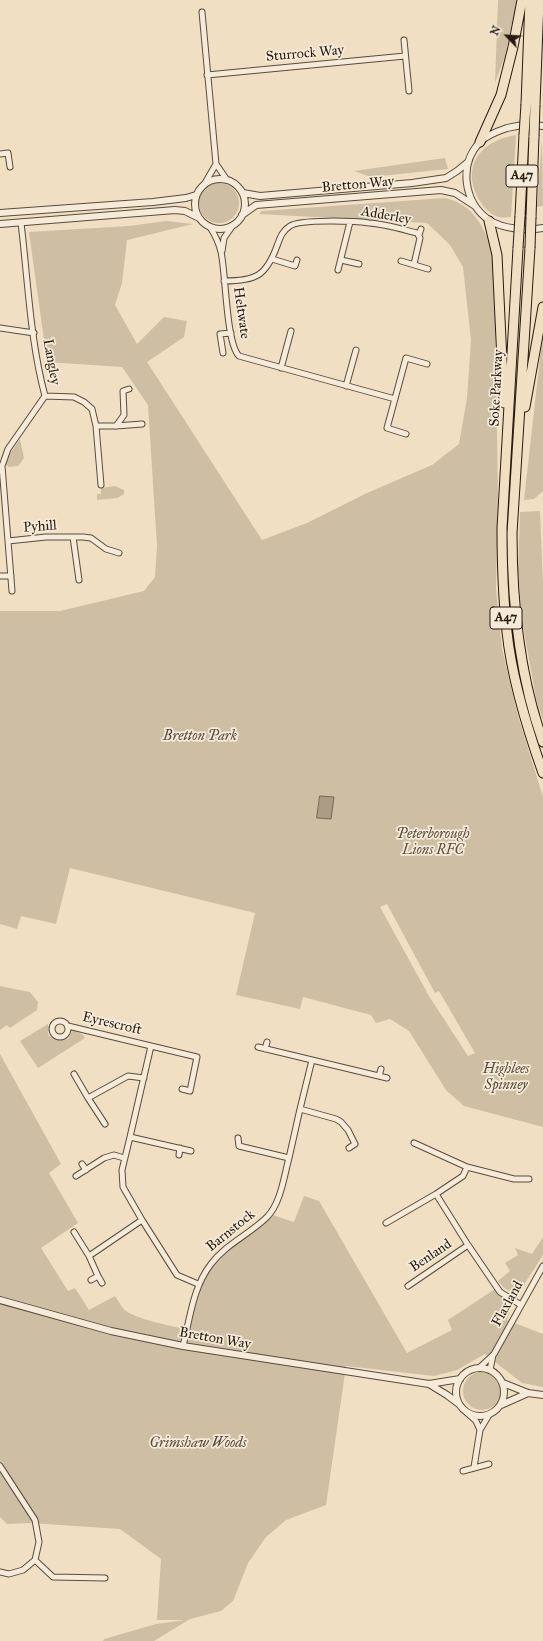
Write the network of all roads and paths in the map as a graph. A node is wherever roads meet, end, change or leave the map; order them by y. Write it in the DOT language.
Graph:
graph roads {
  1 [pos="522,0"];
  2 [pos="530,0"];
  3 [pos="539,0"];
  4 [pos="202,12"];
  5 [pos="404,40"];
  6 [pos="405,56"];
  7 [pos="208,75"];
  8 [pos="409,91"];
  9 [pos="530,104"];
  10 [pos="543,126"];
  11 [pos="480,142"];
  12 [pos="0,154"];
  13 [pos="468,162"];
  14 [pos="216,164"];
  15 [pos="10,167"];
  16 [pos="227,180"];
  17 [pos="205,183"];
  18 [pos="243,193"];
  19 [pos="196,195"];
  20 [pos="475,206"];
  21 [pos="0,213"];
  22 [pos="242,215"];
  23 [pos="199,218"];
  24 [pos="489,221"];
  25 [pos="350,222"];
  26 [pos="21,223"];
  27 [pos="0,224"];
  28 [pos="233,225"];
  29 [pos="210,227"];
  30 [pos="543,228"];
  31 [pos="421,229"];
  32 [pos="419,235"];
  33 [pos="221,253"];
  34 [pos="272,259"];
  35 [pos="297,260"];
  36 [pos="340,260"];
  37 [pos="401,261"];
  38 [pos="359,264"];
  39 [pos="414,264"];
  40 [pos="428,269"];
  41 [pos="338,270"];
  42 [pos="224,281"];
  43 [pos="543,307"];
  44 [pos="0,328"];
  45 [pos="291,331"];
  46 [pos="34,333"];
  47 [pos="231,333"];
  48 [pos="356,350"];
  49 [pos="223,353"];
  50 [pos="427,364"];
  51 [pos="281,368"];
  52 [pos="346,386"];
  53 [pos="129,389"];
  54 [pos="45,396"];
  55 [pos="395,399"];
  56 [pos="142,424"];
  57 [pos="96,426"];
  58 [pos="116,426"];
  59 [pos="406,434"];
  60 [pos="518,448"];
  61 [pos="3,455"];
  62 [pos="507,459"];
  63 [pos="101,485"];
  64 [pos="73,537"];
  65 [pos="8,541"];
  66 [pos="119,553"];
  67 [pos="0,576"];
  68 [pos="11,576"];
  69 [pos="79,580"];
  70 [pos="12,591"];
  71 [pos="543,742"];
  72 [pos="543,773"];
  73 [pos="68,1026"];
  74 [pos="267,1042"];
  75 [pos="151,1046"];
  76 [pos="258,1047"];
  77 [pos="265,1049"];
  78 [pos="312,1060"];
  79 [pos="381,1069"];
  80 [pos="74,1074"];
  81 [pos="379,1076"];
  82 [pos="144,1078"];
  83 [pos="387,1078"];
  84 [pos="182,1089"];
  85 [pos="88,1098"];
  86 [pos="300,1109"];
  87 [pos="105,1124"];
  88 [pos="130,1137"];
  89 [pos="238,1138"];
  90 [pos="414,1143"];
  91 [pos="180,1148"];
  92 [pos="349,1148"];
  93 [pos="191,1151"];
  94 [pos="179,1155"];
  95 [pos="124,1158"];
  96 [pos="289,1158"];
  97 [pos="82,1164"];
  98 [pos="467,1167"];
  99 [pos="86,1170"];
  100 [pos="76,1176"];
  101 [pos="529,1179"];
  102 [pos="436,1194"];
  103 [pos="142,1220"];
  104 [pos="386,1223"];
  105 [pos="74,1232"];
  106 [pos="468,1245"];
  107 [pos="89,1256"];
  108 [pos="543,1266"];
  109 [pos="98,1276"];
  110 [pos="91,1280"];
  111 [pos="102,1282"];
  112 [pos="198,1284"];
  113 [pos="408,1286"];
  114 [pos="0,1300"];
  115 [pos="521,1306"];
  116 [pos="183,1346"];
  117 [pos="494,1354"];
  118 [pos="479,1368"];
  119 [pos="490,1370"];
  120 [pos="460,1379"];
  121 [pos="503,1382"];
  122 [pos="429,1384"];
  123 [pos="528,1393"];
  124 [pos="543,1395"];
  125 [pos="459,1404"];
  126 [pos="501,1405"];
  127 [pos="467,1413"];
  128 [pos="489,1415"];
  129 [pos="480,1430"];
  130 [pos="489,1464"];
  131 [pos="0,1466"];
  132 [pos="474,1467"];
  133 [pos="463,1471"];
  134 [pos="35,1560"];
  135 [pos="0,1572"];
  136 [pos="105,1578"];
  1 -- 11 [label="highway"];
  2 -- 9 [label="highway, Soke Parkway / A47"];
  3 -- 9 [label="highway, Soke Parkway / A47"];
  4 -- 7 [label="street"];
  5 -- 6 [label="street"];
  6 -- 7 [label="street, Sturrock Way"];
  6 -- 8 [label="street"];
  7 -- 14 [label="street"];
  9 -- 60 [label="highway, Soke Parkway / A47, bridge"];
  9 -- 62 [label="highway, Soke Parkway / A47, bridge"];
  10 -- 11 [label="street"];
  11 -- 13 [label="street"];
  12 -- 15 [label="street"];
  13 -- 18 [label="street, Bretton Way"];
  13 -- 20 [label="street"];
  14 -- 16 [label="street"];
  14 -- 17 [label="street"];
  16 -- 17 [label="street"];
  16 -- 18 [label="street"];
  17 -- 19 [label="street"];
  18 -- 22 [label="street"];
  19 -- 21 [label="street"];
  19 -- 23 [label="street"];
  20 -- 22 [label="street, Bretton Way"];
  20 -- 24 [label="street"];
  22 -- 28 [label="street"];
  23 -- 26 [label="street"];
  23 -- 29 [label="street"];
  24 -- 30 [label="street"];
  24 -- 62 [label="highway, A47"];
  25 -- 32 [label="street, Adderley"];
  25 -- 34 [label="street, Adderley"];
  25 -- 36 [label="street, Adderley"];
  26 -- 27 [label="street"];
  26 -- 46 [label="street, Langley"];
  28 -- 29 [label="street"];
  28 -- 33 [label="street, Heltwate"];
  29 -- 33 [label="street, Heltwate"];
  31 -- 32 [label="street, Adderley"];
  32 -- 39 [label="street, Adderley"];
  33 -- 42 [label="street, Heltwate"];
  34 -- 35 [label="street"];
  34 -- 42 [label="street, Adderley"];
  36 -- 38 [label="street"];
  36 -- 41 [label="street, Adderley"];
  37 -- 39 [label="street"];
  39 -- 40 [label="street"];
  42 -- 47 [label="street, Heltwate"];
  43 -- 60 [label="highway, A47"];
  44 -- 46 [label="street, Langley"];
  45 -- 51 [label="street"];
  46 -- 54 [label="street, Langley"];
  47 -- 49 [label="street"];
  47 -- 51 [label="street, Heltwate"];
  48 -- 52 [label="street"];
  50 -- 55 [label="street"];
  51 -- 52 [label="street"];
  52 -- 55 [label="street"];
  53 -- 58 [label="street"];
  54 -- 57 [label="street"];
  54 -- 61 [label="street, Langley"];
  55 -- 59 [label="street"];
  56 -- 58 [label="street"];
  57 -- 58 [label="street"];
  57 -- 63 [label="street"];
  60 -- 71 [label="highway, Soke Parkway / A47"];
  61 -- 65 [label="street, Langley"];
  62 -- 72 [label="highway, Soke Parkway / A47"];
  64 -- 65 [label="street, Pyhill"];
  64 -- 66 [label="street, Pyhill"];
  64 -- 69 [label="street, Pyhill"];
  65 -- 68 [label="street, Langley"];
  67 -- 68 [label="street"];
  68 -- 70 [label="street, Langley"];
  73 -- 75 [label="street, Eyrescroft"];
  74 -- 77 [label="street"];
  75 -- 82 [label="street, Eyrescroft"];
  75 -- 84 [label="street, Eyrescroft"];
  76 -- 77 [label="street"];
  77 -- 78 [label="street"];
  78 -- 81 [label="street"];
  78 -- 86 [label="street, Barnstock"];
  79 -- 81 [label="street"];
  80 -- 85 [label="street"];
  81 -- 83 [label="street"];
  82 -- 85 [label="street"];
  82 -- 88 [label="street, Eyrescroft"];
  85 -- 87 [label="street"];
  86 -- 92 [label="street"];
  86 -- 96 [label="street, Barnstock"];
  88 -- 91 [label="street"];
  88 -- 95 [label="street, Eyrescroft"];
  89 -- 96 [label="street"];
  90 -- 98 [label="street"];
  91 -- 93 [label="street"];
  91 -- 94 [label="street"];
  95 -- 99 [label="street"];
  95 -- 103 [label="street, Eyrescroft"];
  96 -- 112 [label="street, Barnstock"];
  97 -- 99 [label="street"];
  98 -- 101 [label="street"];
  98 -- 102 [label="street"];
  99 -- 100 [label="street"];
  102 -- 104 [label="street"];
  102 -- 106 [label="street, Benland"];
  103 -- 107 [label="street"];
  103 -- 112 [label="street, Eyrescroft"];
  105 -- 107 [label="street"];
  106 -- 113 [label="street, Benland"];
  106 -- 115 [label="street, Benland"];
  107 -- 109 [label="street"];
  108 -- 115 [label="street, Flaxland"];
  109 -- 110 [label="street"];
  109 -- 111 [label="street"];
  112 -- 116 [label="street, Barnstock"];
  114 -- 116 [label="street, Bretton Way"];
  115 -- 117 [label="street, Flaxland"];
  116 -- 122 [label="street, Bretton Way"];
  117 -- 118 [label="street, Flaxland"];
  117 -- 119 [label="street, Flaxland"];
  118 -- 119 [label="street"];
  118 -- 120 [label="street"];
  119 -- 121 [label="street"];
  120 -- 122 [label="street, Bretton Way"];
  120 -- 125 [label="street"];
  121 -- 123 [label="street"];
  121 -- 126 [label="street"];
  122 -- 125 [label="street, Bretton Way"];
  123 -- 124 [label="street"];
  123 -- 126 [label="street"];
  125 -- 127 [label="street"];
  126 -- 128 [label="street"];
  127 -- 128 [label="street"];
  127 -- 129 [label="street"];
  128 -- 129 [label="street"];
  129 -- 132 [label="street"];
  130 -- 132 [label="street"];
  131 -- 134 [label="street"];
  132 -- 133 [label="street"];
  134 -- 135 [label="street"];
  134 -- 136 [label="street"];
}
